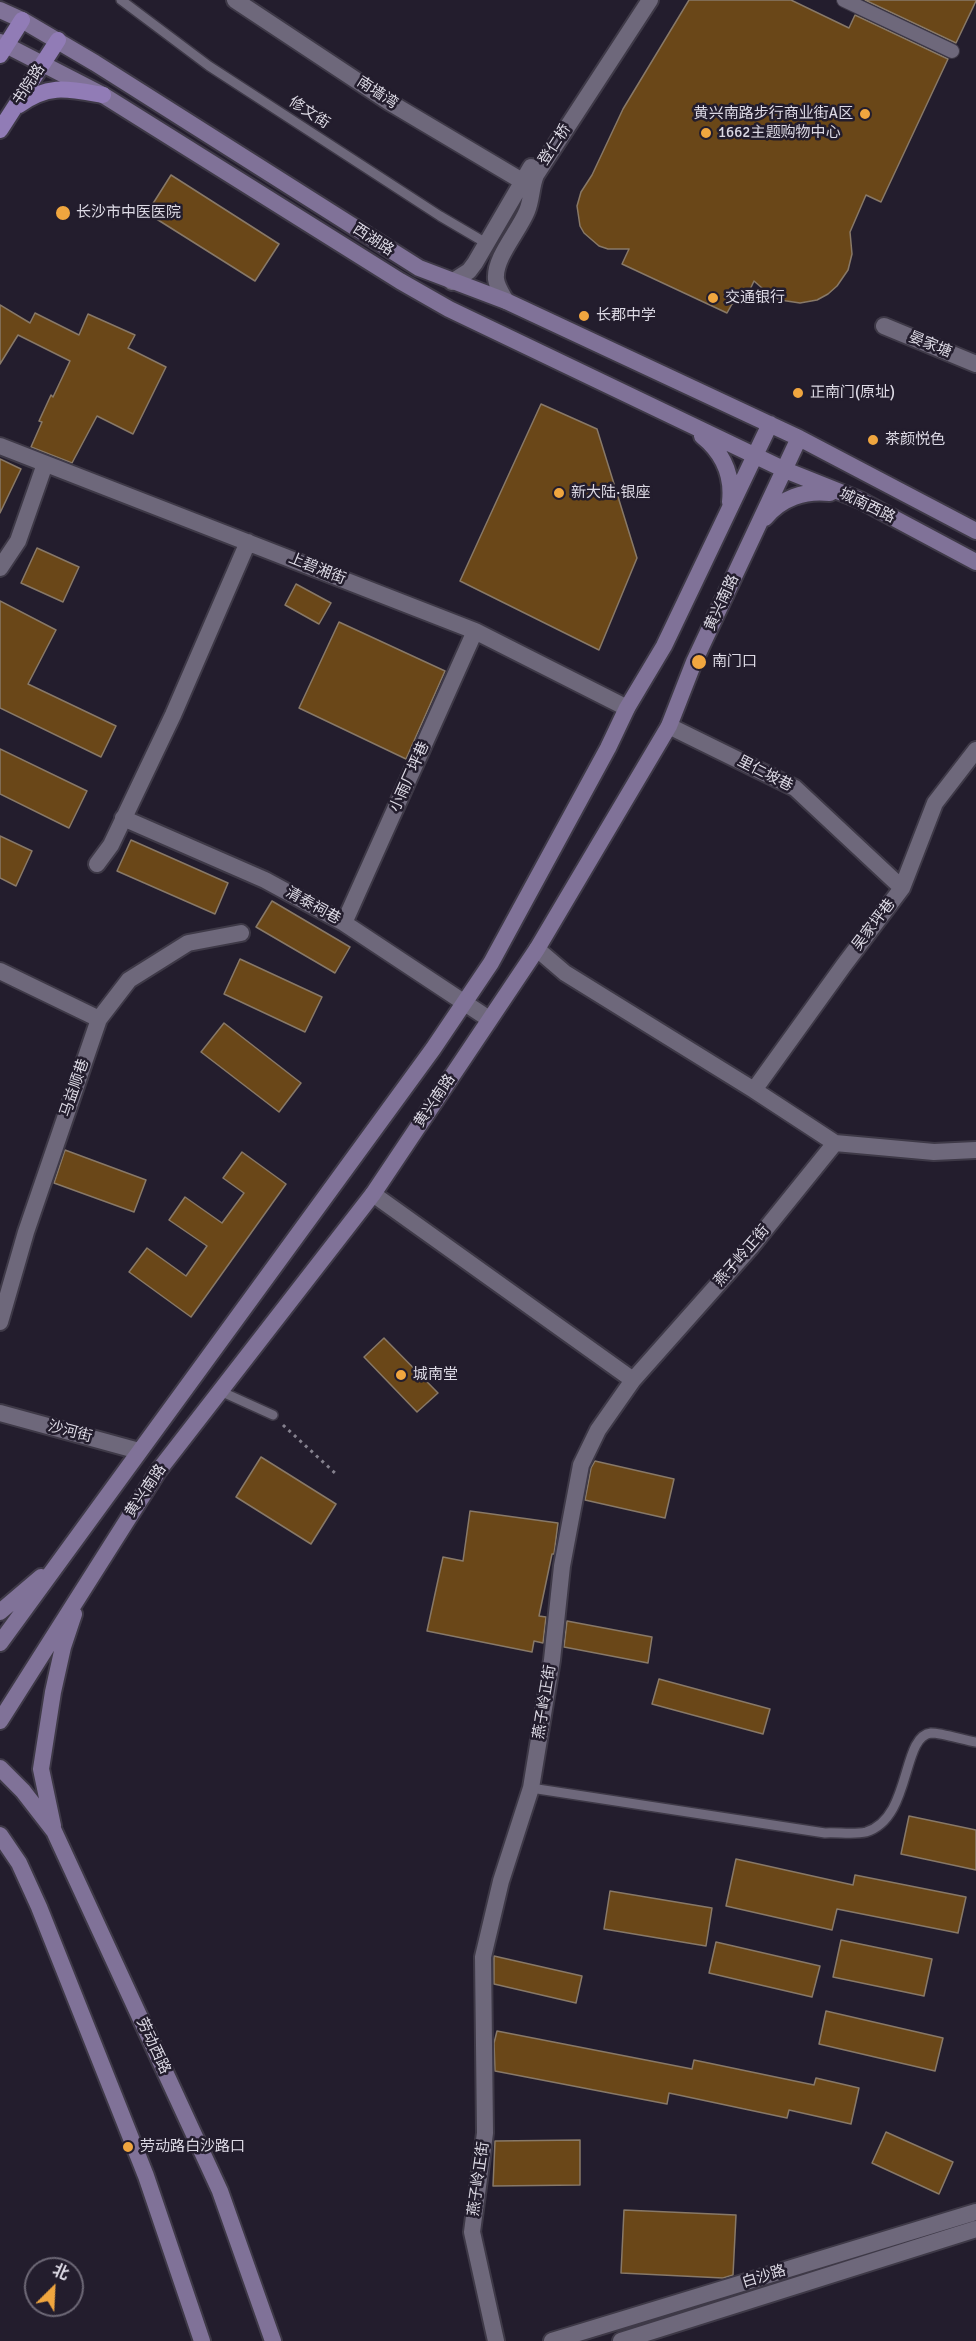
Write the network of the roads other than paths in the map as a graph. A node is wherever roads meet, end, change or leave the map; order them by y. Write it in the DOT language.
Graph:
graph roads {
  1 [pos="121,0"];
  2 [pos="235,0"];
  3 [pos="639,0"];
  4 [pos="650,0"];
  5 [pos="844,0"];
  6 [pos="0,10"];
  7 [pos="22,20"];
  8 [pos="58,40"];
  9 [pos="2,47"];
  10 [pos="952,51"];
  11 [pos="43,63"];
  12 [pos="103,95"];
  13 [pos="10,114"];
  14 [pos="0,130"];
  15 [pos="522,181"];
  16 [pos="486,243"];
  17 [pos="453,282"];
  18 [pos="506,301"];
  19 [pos="884,326"];
  20 [pos="976,364"];
  21 [pos="684,423"];
  22 [pos="770,424"];
  23 [pos="800,438"];
  24 [pos="0,446"];
  25 [pos="755,456"];
  26 [pos="45,464"];
  27 [pos="785,470"];
  28 [pos="860,500"];
  29 [pos="729,511"];
  30 [pos="757,528"];
  31 [pos="976,531"];
  32 [pos="248,542"];
  33 [pos="976,562"];
  34 [pos="0,568"];
  35 [pos="475,632"];
  36 [pos="627,708"];
  37 [pos="669,726"];
  38 [pos="976,750"];
  39 [pos="123,818"];
  40 [pos="97,864"];
  41 [pos="902,888"];
  42 [pos="344,923"];
  43 [pos="241,933"];
  44 [pos="537,949"];
  45 [pos="0,971"];
  46 [pos="465,1002"];
  47 [pos="99,1019"];
  48 [pos="489,1019"];
  49 [pos="754,1090"];
  50 [pos="836,1143"];
  51 [pos="976,1150"];
  52 [pos="373,1194"];
  53 [pos="0,1322"];
  54 [pos="633,1380"];
  55 [pos="220,1391"];
  56 [pos="0,1413"];
  57 [pos="273,1415"];
  58 [pos="139,1451"];
  59 [pos="62,1559"];
  60 [pos="85,1585"];
  61 [pos="0,1612"];
  62 [pos="0,1643"];
  63 [pos="0,1721"];
  64 [pos="976,1742"];
  65 [pos="0,1768"];
  66 [pos="531,1788"];
  67 [pos="54,1831"];
  68 [pos="0,1835"];
  69 [pos="976,2212"];
  70 [pos="976,2229"];
  71 [pos="274,2340"];
  72 [pos="202,2341"];
  73 [pos="496,2341"];
  74 [pos="552,2341"];
  75 [pos="621,2341"];
  1 -- 16 [label="lane, 修文街"];
  2 -- 15 [label="street, 南墙湾"];
  3 -- 15 [label="street, 登仁桥"];
  4 -- 18 [label="street, 登仁桥"];
  5 -- 10 [label="street"];
  6 -- 7 [label="main road, 西湖路"];
  7 -- 8 [label="main road, 西湖路"];
  7 -- 9 [label="main road"];
  8 -- 11 [label="main road, 书院路"];
  8 -- 17 [label="main road, 西湖路"];
  9 -- 11 [label="main road, 西湖路"];
  11 -- 12 [label="main road, 西湖路"];
  11 -- 13 [label="main road, 书院路"];
  12 -- 13 [label="main road"];
  12 -- 21 [label="main road, 西湖路"];
  13 -- 14 [label="main road, 书院路"];
  15 -- 16 [label="street, 登仁桥"];
  16 -- 17 [label="street, 登仁桥"];
  17 -- 18 [label="main road, 西湖路"];
  18 -- 22 [label="main road, 西湖路"];
  19 -- 20 [label="street, 晏家塘"];
  21 -- 25 [label="main road, 西湖路"];
  21 -- 29 [label="main road"];
  22 -- 23 [label="main road, 城南西路"];
  22 -- 25 [label="main road, 黄兴南路"];
  23 -- 27 [label="main road, 黄兴南路"];
  23 -- 31 [label="main road, 城南西路"];
  24 -- 26 [label="street, 上碧湘街"];
  25 -- 27 [label="main road, 城南西路"];
  25 -- 29 [label="main road, 黄兴南路"];
  26 -- 32 [label="street, 上碧湘街"];
  26 -- 34 [label="street"];
  27 -- 28 [label="main road, 城南西路"];
  27 -- 30 [label="main road, 黄兴南路"];
  28 -- 30 [label="main road"];
  28 -- 33 [label="main road, 城南西路"];
  29 -- 36 [label="main road, 黄兴南路"];
  30 -- 37 [label="main road, 黄兴南路"];
  32 -- 35 [label="street, 上碧湘街"];
  32 -- 39 [label="street"];
  35 -- 36 [label="street, 上碧湘街"];
  35 -- 42 [label="street, 小雨厂坪巷"];
  36 -- 46 [label="main road, 黄兴南路"];
  37 -- 41 [label="street, 里仁坡巷"];
  37 -- 44 [label="main road, 黄兴南路"];
  38 -- 41 [label="street, 吴家坪巷"];
  39 -- 40 [label="street"];
  39 -- 42 [label="street, 清泰祠巷"];
  41 -- 49 [label="street, 吴家坪巷"];
  42 -- 46 [label="street, 清泰祠巷"];
  43 -- 47 [label="street, 马益顺巷"];
  44 -- 48 [label="main road, 黄兴南路"];
  44 -- 49 [label="street"];
  45 -- 47 [label="street"];
  46 -- 48 [label="street, 清泰祠巷"];
  46 -- 58 [label="main road, 黄兴南路"];
  47 -- 53 [label="street, 马益顺巷"];
  48 -- 52 [label="main road, 黄兴南路"];
  49 -- 50 [label="street"];
  50 -- 51 [label="street"];
  50 -- 54 [label="street, 燕子岭正街"];
  52 -- 54 [label="street"];
  52 -- 55 [label="main road, 黄兴南路"];
  54 -- 66 [label="street, 燕子岭正街"];
  55 -- 57 [label="lane"];
  55 -- 60 [label="main road, 黄兴南路"];
  56 -- 58 [label="street, 沙河街"];
  58 -- 59 [label="main road, 黄兴南路"];
  59 -- 61 [label="main road"];
  59 -- 62 [label="main road, 黄兴南路"];
  60 -- 63 [label="main road, 黄兴南路"];
  60 -- 67 [label="main road"];
  64 -- 66 [label="lane"];
  65 -- 67 [label="main road, 劳动西路"];
  66 -- 73 [label="street, 燕子岭正街"];
  67 -- 71 [label="main road, 劳动西路"];
  68 -- 72 [label="main road"];
  69 -- 74 [label="street, 白沙路"];
  70 -- 75 [label="street, 白沙路"];
}
